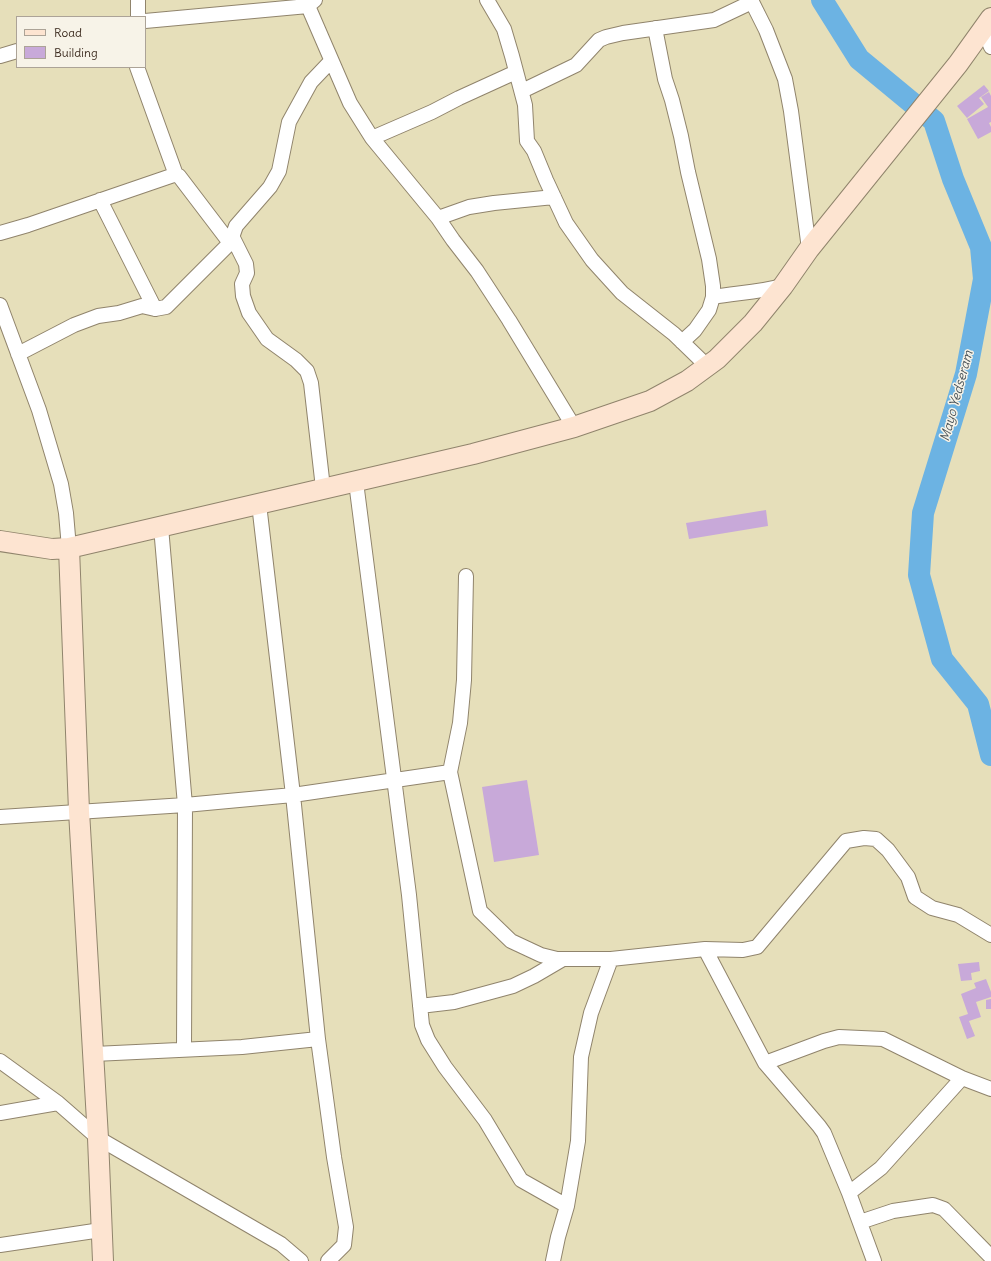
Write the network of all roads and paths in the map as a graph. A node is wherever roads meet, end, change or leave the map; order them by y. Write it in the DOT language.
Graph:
graph roads {
  1 [pos="138,0"];
  2 [pos="487,0"];
  3 [pos="752,1"];
  4 [pos="312,3"];
  5 [pos="286,4"];
  6 [pos="138,16"];
  7 [pos="146,21"];
  8 [pos="654,28"];
  9 [pos="988,32"];
  10 [pos="16,51"];
  11 [pos="0,56"];
  12 [pos="331,61"];
  13 [pos="137,68"];
  14 [pos="516,72"];
  15 [pos="522,91"];
  16 [pos="372,138"];
  17 [pos="176,175"];
  18 [pos="554,197"];
  19 [pos="100,200"];
  20 [pos="438,218"];
  21 [pos="0,233"];
  22 [pos="231,239"];
  23 [pos="809,249"];
  24 [pos="783,286"];
  25 [pos="714,297"];
  26 [pos="0,305"];
  27 [pos="154,309"];
  28 [pos="682,342"];
  29 [pos="18,354"];
  30 [pos="707,366"];
  31 [pos="574,427"];
  32 [pos="356,482"];
  33 [pos="323,488"];
  34 [pos="259,504"];
  35 [pos="161,527"];
  36 [pos="0,541"];
  37 [pos="69,548"];
  38 [pos="466,576"];
  39 [pos="450,772"];
  40 [pos="393,781"];
  41 [pos="293,795"];
  42 [pos="185,805"];
  43 [pos="79,812"];
  44 [pos="0,817"];
  45 [pos="991,935"];
  46 [pos="705,949"];
  47 [pos="563,959"];
  48 [pos="611,959"];
  49 [pos="420,1006"];
  50 [pos="318,1039"];
  51 [pos="184,1049"];
  52 [pos="94,1054"];
  53 [pos="0,1061"];
  54 [pos="765,1063"];
  55 [pos="962,1078"];
  56 [pos="991,1089"];
  57 [pos="58,1103"];
  58 [pos="0,1113"];
  59 [pos="98,1138"];
  60 [pos="850,1193"];
  61 [pos="567,1206"];
  62 [pos="860,1222"];
  63 [pos="101,1230"];
  64 [pos="0,1245"];
  65 [pos="991,1257"];
  66 [pos="103,1261"];
  67 [pos="301,1261"];
  68 [pos="328,1261"];
  69 [pos="553,1261"];
  70 [pos="874,1261"];
  1 -- 6 [label="street"];
  2 -- 14 [label="street"];
  3 -- 8 [label="street"];
  3 -- 23 [label="street"];
  4 -- 5 [label="street"];
  4 -- 12 [label="street"];
  5 -- 7 [label="street"];
  8 -- 15 [label="street"];
  8 -- 25 [label="street"];
  9 -- 23 [label="main road"];
  10 -- 11 [label="street"];
  12 -- 16 [label="street"];
  12 -- 22 [label="street"];
  13 -- 17 [label="street"];
  14 -- 15 [label="street"];
  14 -- 16 [label="street"];
  15 -- 18 [label="street"];
  16 -- 20 [label="street"];
  17 -- 19 [label="street"];
  17 -- 22 [label="street"];
  18 -- 20 [label="street"];
  18 -- 28 [label="street"];
  19 -- 21 [label="street"];
  19 -- 27 [label="street"];
  20 -- 31 [label="street"];
  22 -- 27 [label="street"];
  22 -- 33 [label="street"];
  23 -- 24 [label="main road"];
  24 -- 25 [label="street"];
  24 -- 30 [label="main road"];
  25 -- 28 [label="street"];
  26 -- 29 [label="street"];
  27 -- 29 [label="street"];
  28 -- 30 [label="street"];
  29 -- 37 [label="street"];
  30 -- 31 [label="main road"];
  31 -- 32 [label="main road"];
  32 -- 33 [label="main road"];
  32 -- 40 [label="street"];
  33 -- 34 [label="main road"];
  34 -- 35 [label="main road"];
  34 -- 41 [label="street"];
  35 -- 37 [label="main road"];
  35 -- 42 [label="street"];
  36 -- 37 [label="main road"];
  37 -- 43 [label="main road"];
  38 -- 39 [label="street"];
  39 -- 40 [label="street"];
  39 -- 47 [label="street"];
  40 -- 41 [label="street"];
  40 -- 49 [label="street"];
  41 -- 42 [label="street"];
  41 -- 50 [label="street"];
  42 -- 43 [label="street"];
  42 -- 51 [label="street"];
  43 -- 44 [label="street"];
  43 -- 52 [label="main road"];
  45 -- 46 [label="street"];
  46 -- 48 [label="street"];
  46 -- 54 [label="street"];
  47 -- 48 [label="street"];
  47 -- 49 [label="street"];
  48 -- 61 [label="street"];
  49 -- 61 [label="street"];
  50 -- 51 [label="street"];
  50 -- 68 [label="street"];
  51 -- 52 [label="street"];
  52 -- 59 [label="main road"];
  53 -- 57 [label="street"];
  54 -- 55 [label="street"];
  54 -- 60 [label="street"];
  55 -- 56 [label="street"];
  55 -- 60 [label="street"];
  57 -- 58 [label="street"];
  57 -- 59 [label="street"];
  59 -- 63 [label="main road"];
  59 -- 67 [label="street"];
  60 -- 62 [label="street"];
  61 -- 69 [label="street"];
  62 -- 65 [label="street"];
  62 -- 70 [label="street"];
  63 -- 64 [label="street"];
  63 -- 66 [label="main road"];
}
